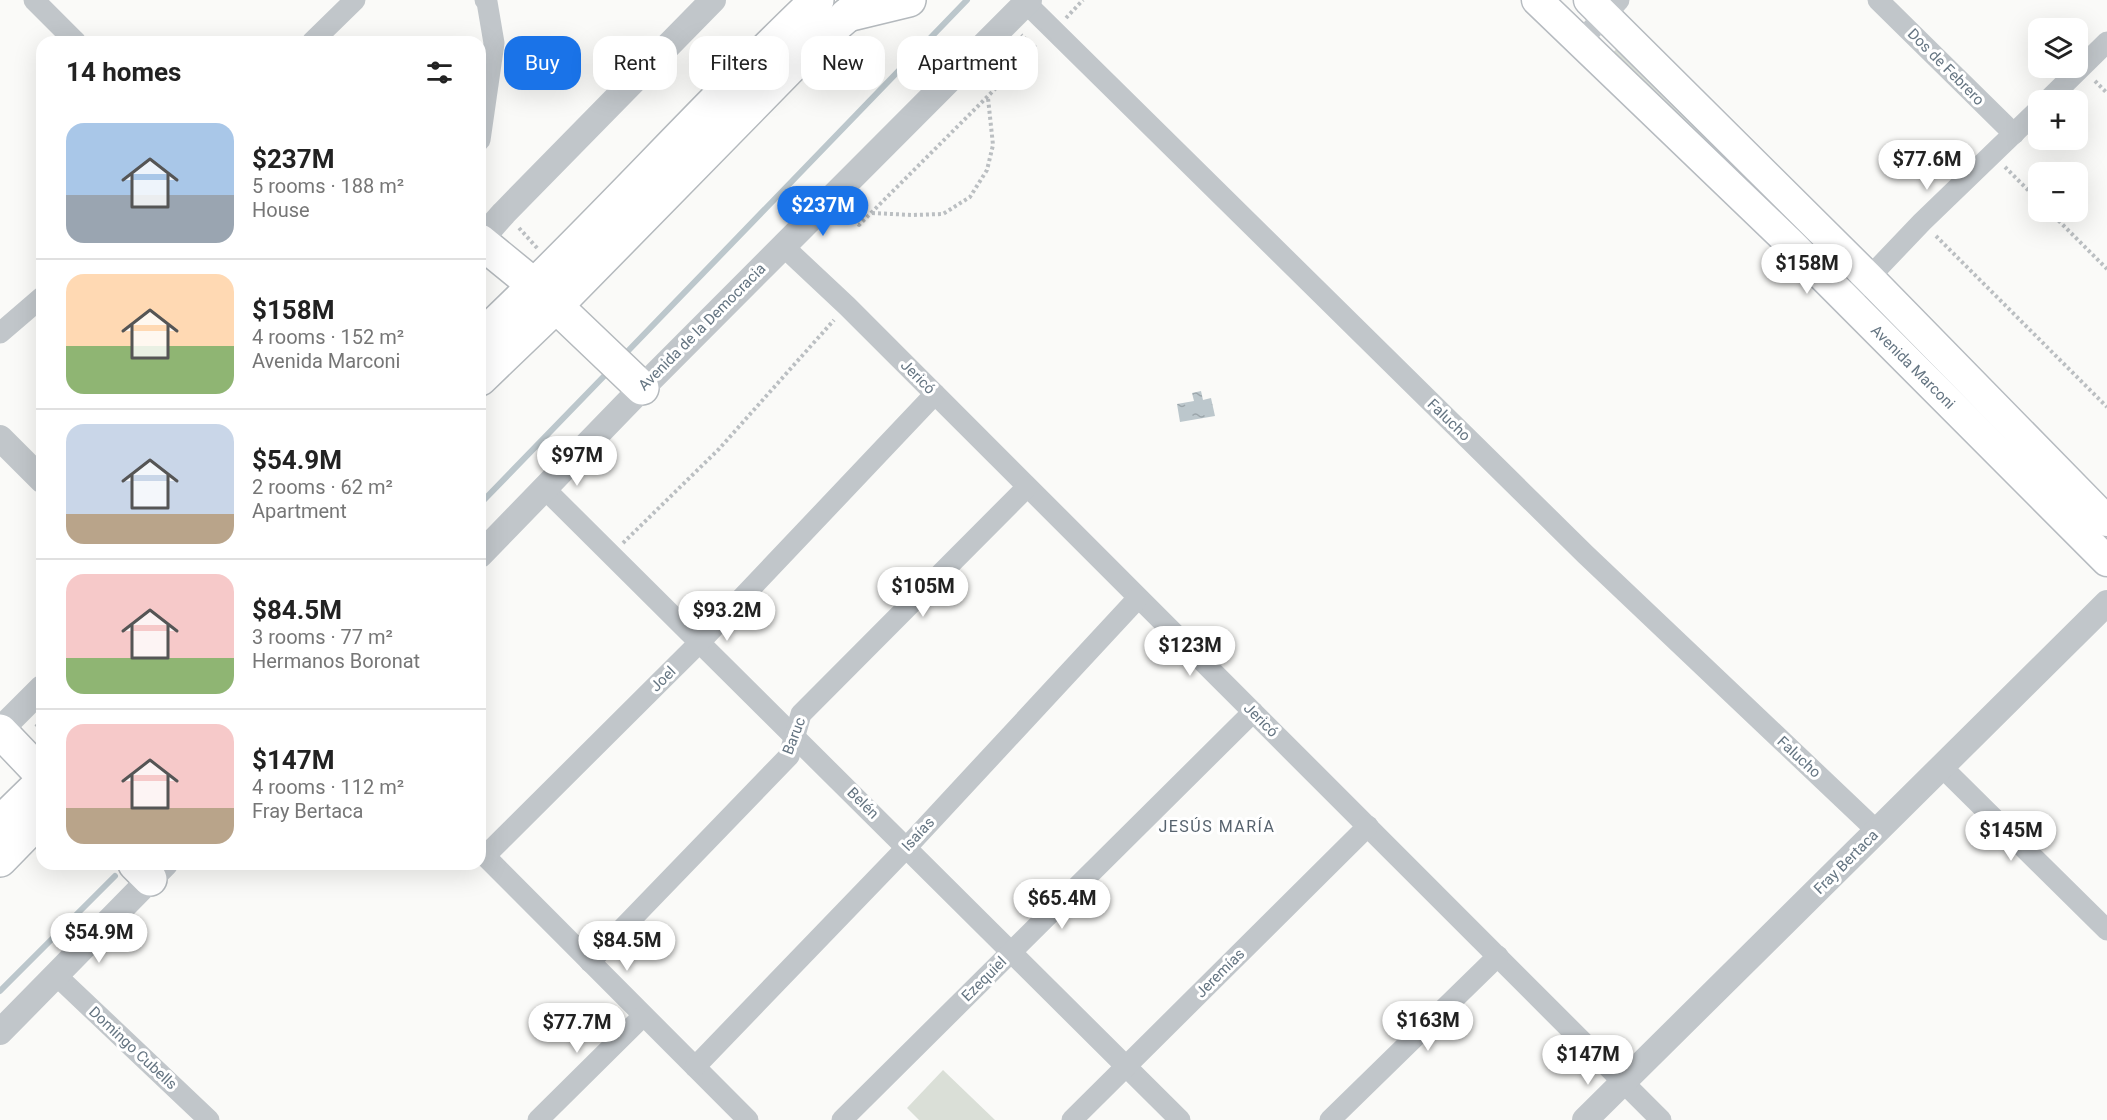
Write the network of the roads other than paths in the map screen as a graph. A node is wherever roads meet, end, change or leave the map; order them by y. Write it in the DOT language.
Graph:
graph roads {
  1 [pos="34,0"];
  2 [pos="356,0"];
  3 [pos="485,0"];
  4 [pos="713,0"];
  5 [pos="817,0"];
  6 [pos="909,0"];
  7 [pos="1537,0"];
  8 [pos="1878,0"];
  9 [pos="1028,1"];
  10 [pos="1604,5"];
  11 [pos="856,7"];
  12 [pos="70,36"];
  13 [pos="318,36"];
  14 [pos="2107,42"];
  15 [pos="1579,43"];
  16 [pos="2058,90"];
  17 [pos="486,99"];
  18 [pos="2028,120"];
  19 [pos="2014,134"];
  20 [pos="486,234"];
  21 [pos="486,245"];
  22 [pos="783,246"];
  23 [pos="1868,277"];
  24 [pos="545,297"];
  25 [pos="36,302"];
  26 [pos="1848,302"];
  27 [pos="0,333"];
  28 [pos="486,334"];
  29 [pos="486,371"];
  30 [pos="642,388"];
  31 [pos="935,394"];
  32 [pos="0,438"];
  33 [pos="36,474"];
  34 [pos="1027,487"];
  35 [pos="545,489"];
  36 [pos="2107,521"];
  37 [pos="486,549"];
  38 [pos="2107,561"];
  39 [pos="1138,598"];
  40 [pos="2107,603"];
  41 [pos="700,642"];
  42 [pos="36,694"];
  43 [pos="1253,712"];
  44 [pos="0,731"];
  45 [pos="795,735"];
  46 [pos="1942,767"];
  47 [pos="36,769"];
  48 [pos="36,788"];
  49 [pos="0,823"];
  50 [pos="36,823"];
  51 [pos="1368,826"];
  52 [pos="1877,831"];
  53 [pos="907,847"];
  54 [pos="486,851"];
  55 [pos="486,857"];
  56 [pos="0,860"];
  57 [pos="149,870"];
  58 [pos="2107,930"];
  59 [pos="1011,952"];
  60 [pos="1498,956"];
  61 [pos="590,962"];
  62 [pos="57,976"];
  63 [pos="643,1016"];
  64 [pos="0,1032"];
  65 [pos="1126,1066"];
  66 [pos="695,1067"];
  67 [pos="1623,1082"];
  68 [pos="209,1120"];
  69 [pos="538,1120"];
  70 [pos="748,1120"];
  71 [pos="842,1120"];
  72 [pos="1072,1120"];
  73 [pos="1180,1120"];
  74 [pos="1330,1120"];
  75 [pos="1585,1120"];
  76 [pos="1661,1120"];
  1 -- 12 [label="street"];
  2 -- 13 [label="street"];
  3 -- 17 [label="street"];
  4 -- 20 [label="street"];
  5 -- 24 [label="highway"];
  6 -- 11 [label="highway"];
  7 -- 15 [label="main road, Avenida Marconi"];
  8 -- 19 [label="street, Dos de Febrero"];
  9 -- 22 [label="street, Avenida de la Democracia"];
  9 -- 52 [label="street, Falucho"];
  10 -- 15 [label="street"];
  10 -- 23 [label="main road, Avenida Marconi"];
  11 -- 24 [label="highway"];
  14 -- 16 [label="street"];
  15 -- 26 [label="main road, Avenida Marconi"];
  18 -- 19 [label="street"];
  19 -- 23 [label="street"];
  21 -- 24 [label="highway"];
  22 -- 30 [label="street, Avenida de la Democracia"];
  22 -- 31 [label="street, Jericó"];
  23 -- 26 [label="street"];
  23 -- 36 [label="main road, Avenida Marconi"];
  24 -- 28 [label="highway"];
  24 -- 29 [label="highway"];
  24 -- 30 [label="highway"];
  25 -- 27 [label="street"];
  26 -- 38 [label="main road, Avenida Marconi"];
  30 -- 35 [label="street, Avenida de la Democracia"];
  31 -- 34 [label="street, Jericó"];
  31 -- 41 [label="street, Joel"];
  32 -- 33 [label="street"];
  34 -- 39 [label="street, Jericó"];
  34 -- 45 [label="street, Baruc"];
  35 -- 37 [label="street, Avenida de la Democracia"];
  35 -- 41 [label="street, Belén"];
  39 -- 43 [label="street, Jericó"];
  39 -- 53 [label="street, Isaías"];
  40 -- 46 [label="street, Fray Bertaca"];
  41 -- 45 [label="street, Belén"];
  41 -- 54 [label="street, Joel"];
  42 -- 44 [label="street"];
  43 -- 51 [label="street, Jericó"];
  43 -- 59 [label="street, Ezequiel"];
  44 -- 47 [label="highway"];
  45 -- 53 [label="street, Belén"];
  45 -- 61 [label="street, Baruc"];
  46 -- 52 [label="street, Fray Bertaca"];
  46 -- 58 [label="street"];
  48 -- 49 [label="highway"];
  50 -- 56 [label="highway"];
  51 -- 60 [label="street, Jericó"];
  51 -- 65 [label="street, Jeremías"];
  52 -- 67 [label="street, Fray Bertaca"];
  53 -- 59 [label="street, Belén"];
  53 -- 66 [label="street, Isaías"];
  55 -- 61 [label="street"];
  57 -- 62 [label="street"];
  59 -- 65 [label="street, Belén"];
  59 -- 71 [label="street, Ezequiel"];
  60 -- 67 [label="street, Jericó"];
  60 -- 74 [label="street"];
  61 -- 63 [label="street"];
  62 -- 64 [label="street"];
  62 -- 68 [label="street, Domingo Cubells"];
  63 -- 66 [label="street"];
  63 -- 69 [label="street"];
  65 -- 72 [label="street, Jeremías"];
  65 -- 73 [label="street, Belén"];
  66 -- 70 [label="street"];
  67 -- 75 [label="street, Fray Bertaca"];
  67 -- 76 [label="street, Jericó"];
}
